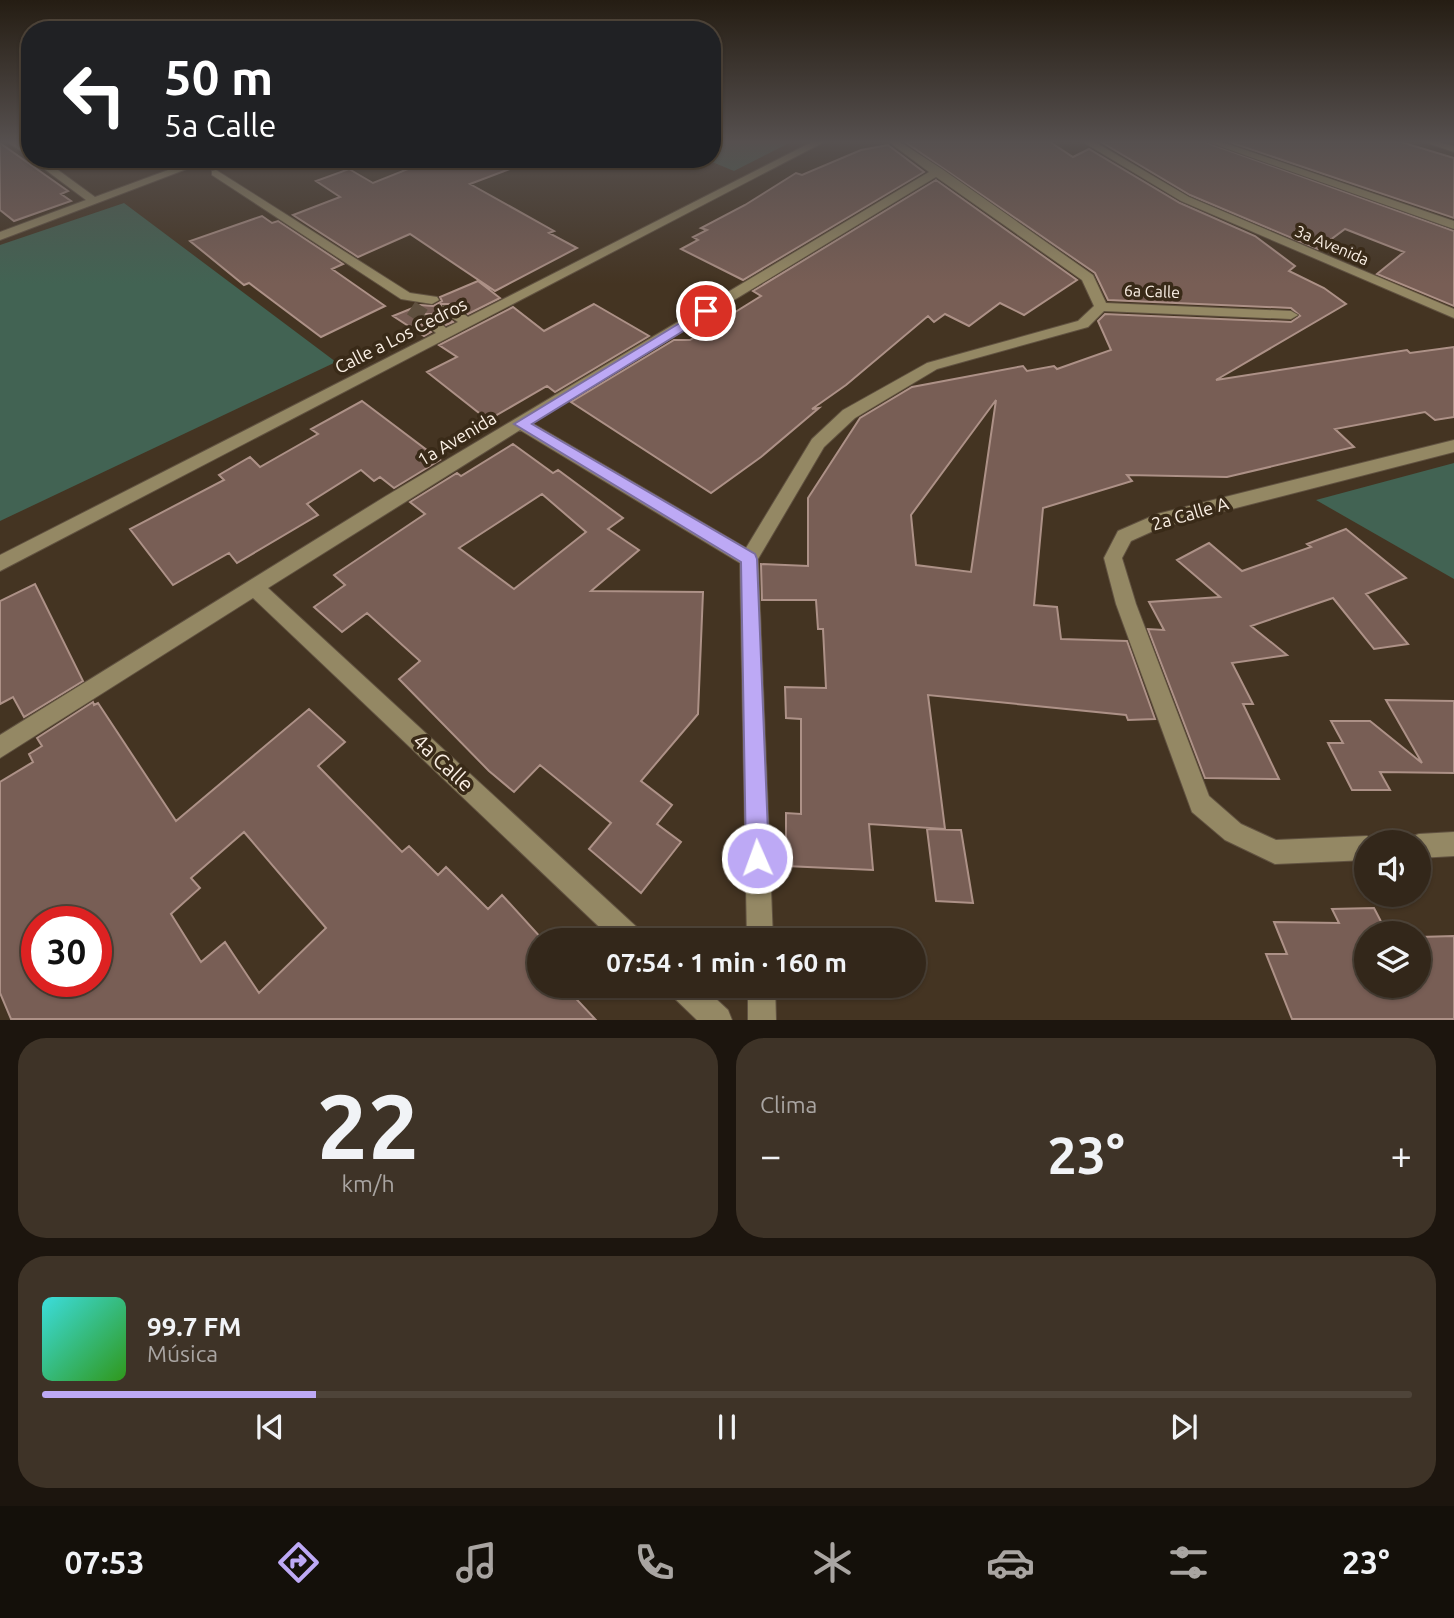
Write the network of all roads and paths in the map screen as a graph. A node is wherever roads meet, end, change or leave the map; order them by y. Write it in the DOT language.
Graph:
graph roads {
  1 [pos="78,190"];
  2 [pos="128,190"];
  3 [pos="241,190"];
  4 [pos="727,190"];
  5 [pos="906,190"];
  6 [pos="965,190"];
  7 [pos="1168,190"];
  8 [pos="1351,190"];
  9 [pos="95,202"];
  10 [pos="1454,225"];
  11 [pos="0,236"];
  12 [pos="432,300"];
  13 [pos="1101,307"];
  14 [pos="448,309"];
  15 [pos="1454,314"];
  16 [pos="1292,315"];
  17 [pos="428,319"];
  18 [pos="468,323"];
  19 [pos="446,335"];
  20 [pos="521,424"];
  21 [pos="1454,446"];
  22 [pos="749,559"];
  23 [pos="0,564"];
  24 [pos="254,587"];
  25 [pos="0,747"];
  26 [pos="1454,844"];
  27 [pos="1431,845"];
  28 [pos="1354,849"];
  29 [pos="619,928"];
  30 [pos="760,928"];
  31 [pos="695,998"];
  32 [pos="761,998"];
  33 [pos="718,1020"];
  34 [pos="762,1020"];
  1 -- 9 [label="street"];
  2 -- 9 [label="street"];
  3 -- 12 [label="street"];
  4 -- 18 [label="street, Calle a Los Cedros"];
  5 -- 20 [label="street, 1a Avenida"];
  6 -- 13 [label="street, 6a Calle"];
  7 -- 15 [label="street, 3a Avenida"];
  8 -- 10 [label="street"];
  9 -- 11 [label="street"];
  13 -- 16 [label="street, 6a Calle"];
  13 -- 22 [label="street"];
  14 -- 18 [label="street"];
  17 -- 19 [label="street"];
  18 -- 19 [label="street, Calle a Los Cedros"];
  19 -- 23 [label="street, Calle a Los Cedros"];
  20 -- 22 [label="street"];
  20 -- 24 [label="street, 1a Avenida"];
  21 -- 28 [label="street, 2a Calle A"];
  22 -- 30 [label="street"];
  24 -- 25 [label="street, 1a Avenida"];
  24 -- 29 [label="street, 4a Calle"];
  26 -- 27 [label="street"];
  31 -- 33 [label="street"];
  32 -- 34 [label="street"];
}
